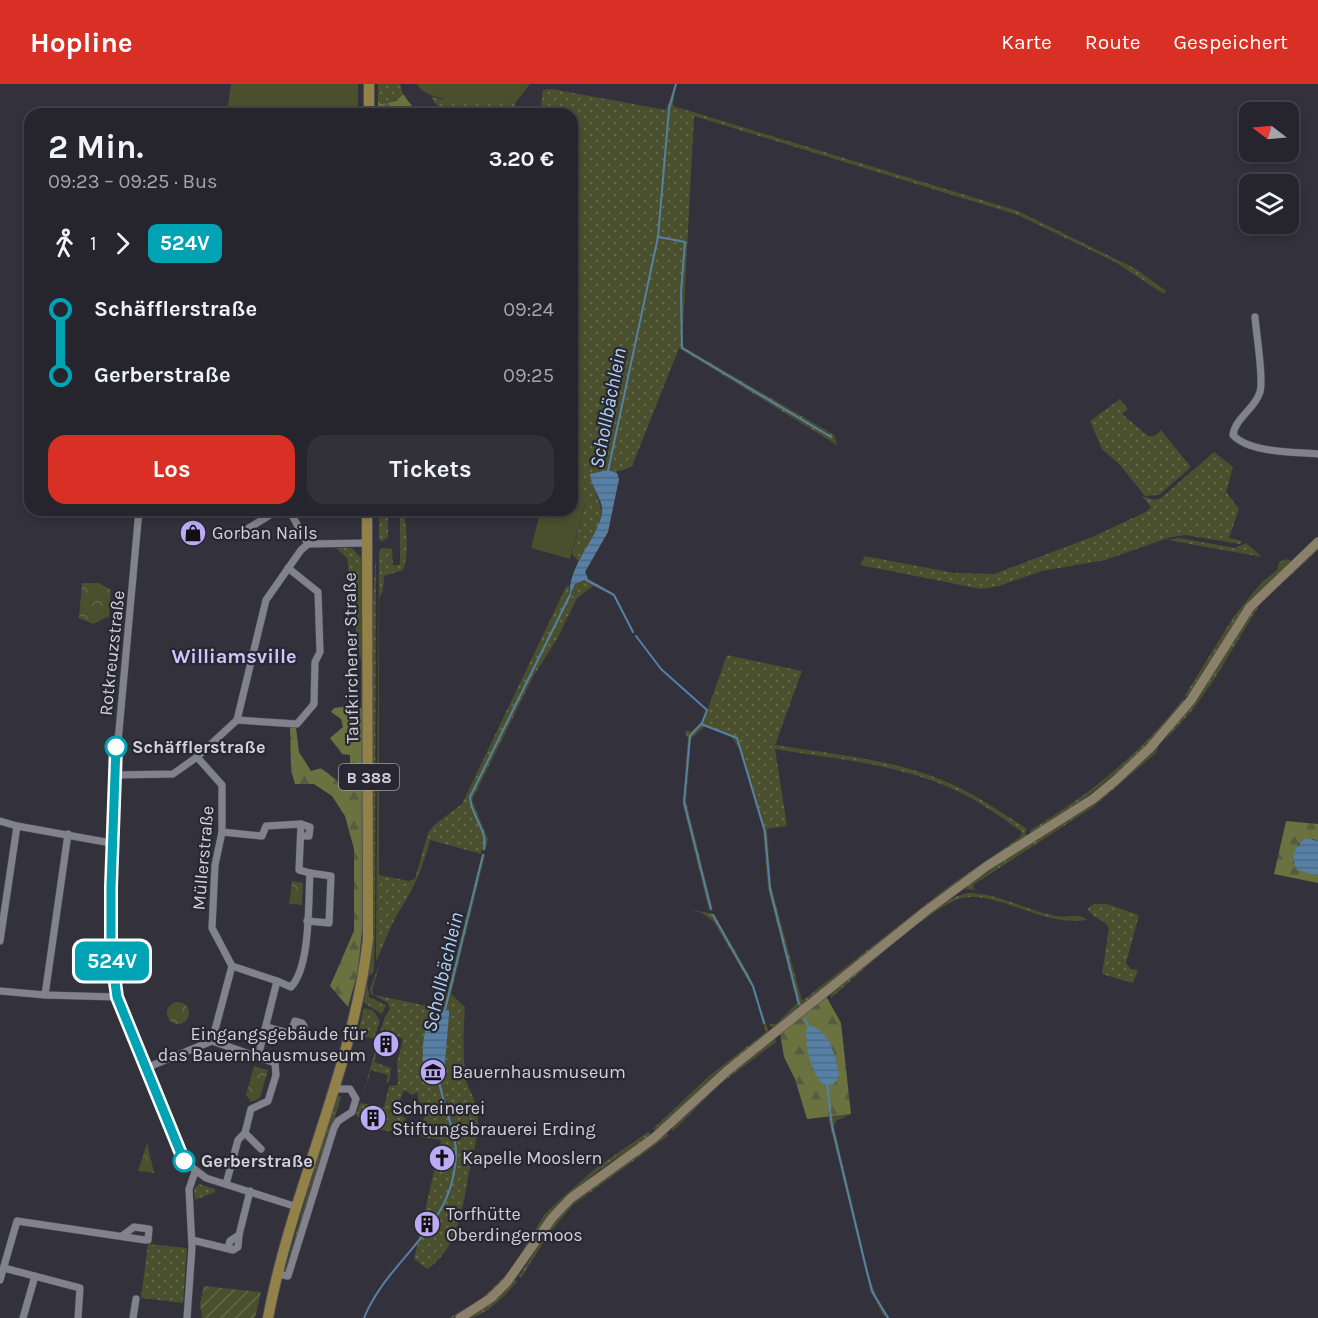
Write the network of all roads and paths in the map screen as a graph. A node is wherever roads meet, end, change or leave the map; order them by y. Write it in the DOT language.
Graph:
graph roads {
  1 [pos="369,84"];
  2 [pos="369,108"];
  3 [pos="1255,317"];
  4 [pos="1318,454"];
  5 [pos="138,516"];
  6 [pos="267,516"];
  7 [pos="292,516"];
  8 [pos="367,516"];
  9 [pos="263,518"];
  10 [pos="239,534"];
  11 [pos="1318,542"];
  12 [pos="367,543"];
  13 [pos="308,544"];
  14 [pos="288,568"];
  15 [pos="237,720"];
  16 [pos="197,757"];
  17 [pos="115,775"];
  18 [pos="0,821"];
  19 [pos="17,826"];
  20 [pos="222,832"];
  21 [pos="68,834"];
  22 [pos="111,843"];
  23 [pos="309,873"];
  24 [pos="0,881"];
  25 [pos="9,883"];
  26 [pos="307,921"];
  27 [pos="0,941"];
  28 [pos="232,966"];
  29 [pos="277,981"];
  30 [pos="1,991"];
  31 [pos="45,995"];
  32 [pos="117,997"];
  33 [pos="0,1000"];
  34 [pos="266,1027"];
  35 [pos="290,1034"];
  36 [pos="212,1041"];
  37 [pos="258,1057"];
  38 [pos="146,1068"];
  39 [pos="334,1089"];
  40 [pos="245,1133"];
  41 [pos="261,1149"];
  42 [pos="195,1172"];
  43 [pos="226,1184"];
  44 [pos="250,1191"];
  45 [pos="297,1207"];
  46 [pos="122,1236"];
  47 [pos="192,1240"];
  48 [pos="4,1268"];
  49 [pos="278,1274"];
  50 [pos="35,1276"];
  51 [pos="0,1280"];
  52 [pos="136,1299"];
  53 [pos="23,1318"];
  54 [pos="78,1318"];
  55 [pos="133,1318"];
  56 [pos="187,1318"];
  57 [pos="268,1318"];
  58 [pos="460,1318"];
  1 -- 2 [label="main road"];
  3 -- 4 [label="street"];
  5 -- 17 [label="street, Rotkreuzstraße"];
  6 -- 9 [label="street"];
  7 -- 13 [label="street"];
  8 -- 12 [label="main road, Taufkirchener Straße / B 388"];
  9 -- 10 [label="street"];
  11 -- 58 [label="main road"];
  12 -- 13 [label="street"];
  12 -- 39 [label="main road, Taufkirchener Straße / B 388"];
  13 -- 14 [label="street"];
  14 -- 15 [label="street"];
  14 -- 15 [label="street"];
  15 -- 16 [label="street"];
  16 -- 17 [label="street"];
  16 -- 20 [label="street, Müllerstraße"];
  17 -- 22 [label="street, Rotkreuzstraße"];
  18 -- 19 [label="street"];
  19 -- 21 [label="street"];
  19 -- 25 [label="street"];
  20 -- 23 [label="street"];
  20 -- 28 [label="street, Müllerstraße"];
  21 -- 22 [label="street"];
  21 -- 31 [label="street"];
  22 -- 32 [label="street, Rotkreuzstraße"];
  23 -- 26 [label="street"];
  23 -- 26 [label="street"];
  24 -- 25 [label="street"];
  25 -- 27 [label="street"];
  26 -- 29 [label="street"];
  28 -- 29 [label="street"];
  28 -- 36 [label="street"];
  29 -- 34 [label="street"];
  30 -- 31 [label="street"];
  30 -- 33 [label="street"];
  31 -- 32 [label="street"];
  32 -- 38 [label="street, Rotkreuzstraße"];
  34 -- 35 [label="street"];
  34 -- 37 [label="street"];
  36 -- 37 [label="street"];
  36 -- 38 [label="street"];
  37 -- 40 [label="street"];
  38 -- 42 [label="street, Rotkreuzstraße"];
  39 -- 45 [label="main road, Taufkirchener Straße / B 388"];
  39 -- 49 [label="street"];
  40 -- 41 [label="street"];
  40 -- 43 [label="street"];
  42 -- 43 [label="street"];
  42 -- 47 [label="street"];
  43 -- 44 [label="street"];
  44 -- 45 [label="street"];
  44 -- 47 [label="street"];
  45 -- 49 [label="main road, Taufkirchener Straße / B 388"];
  46 -- 48 [label="street"];
  47 -- 56 [label="street"];
  48 -- 50 [label="street"];
  48 -- 51 [label="street"];
  49 -- 57 [label="main road, Taufkirchener Straße / B 388"];
  50 -- 53 [label="street"];
  50 -- 54 [label="street"];
  52 -- 55 [label="street"];
}
